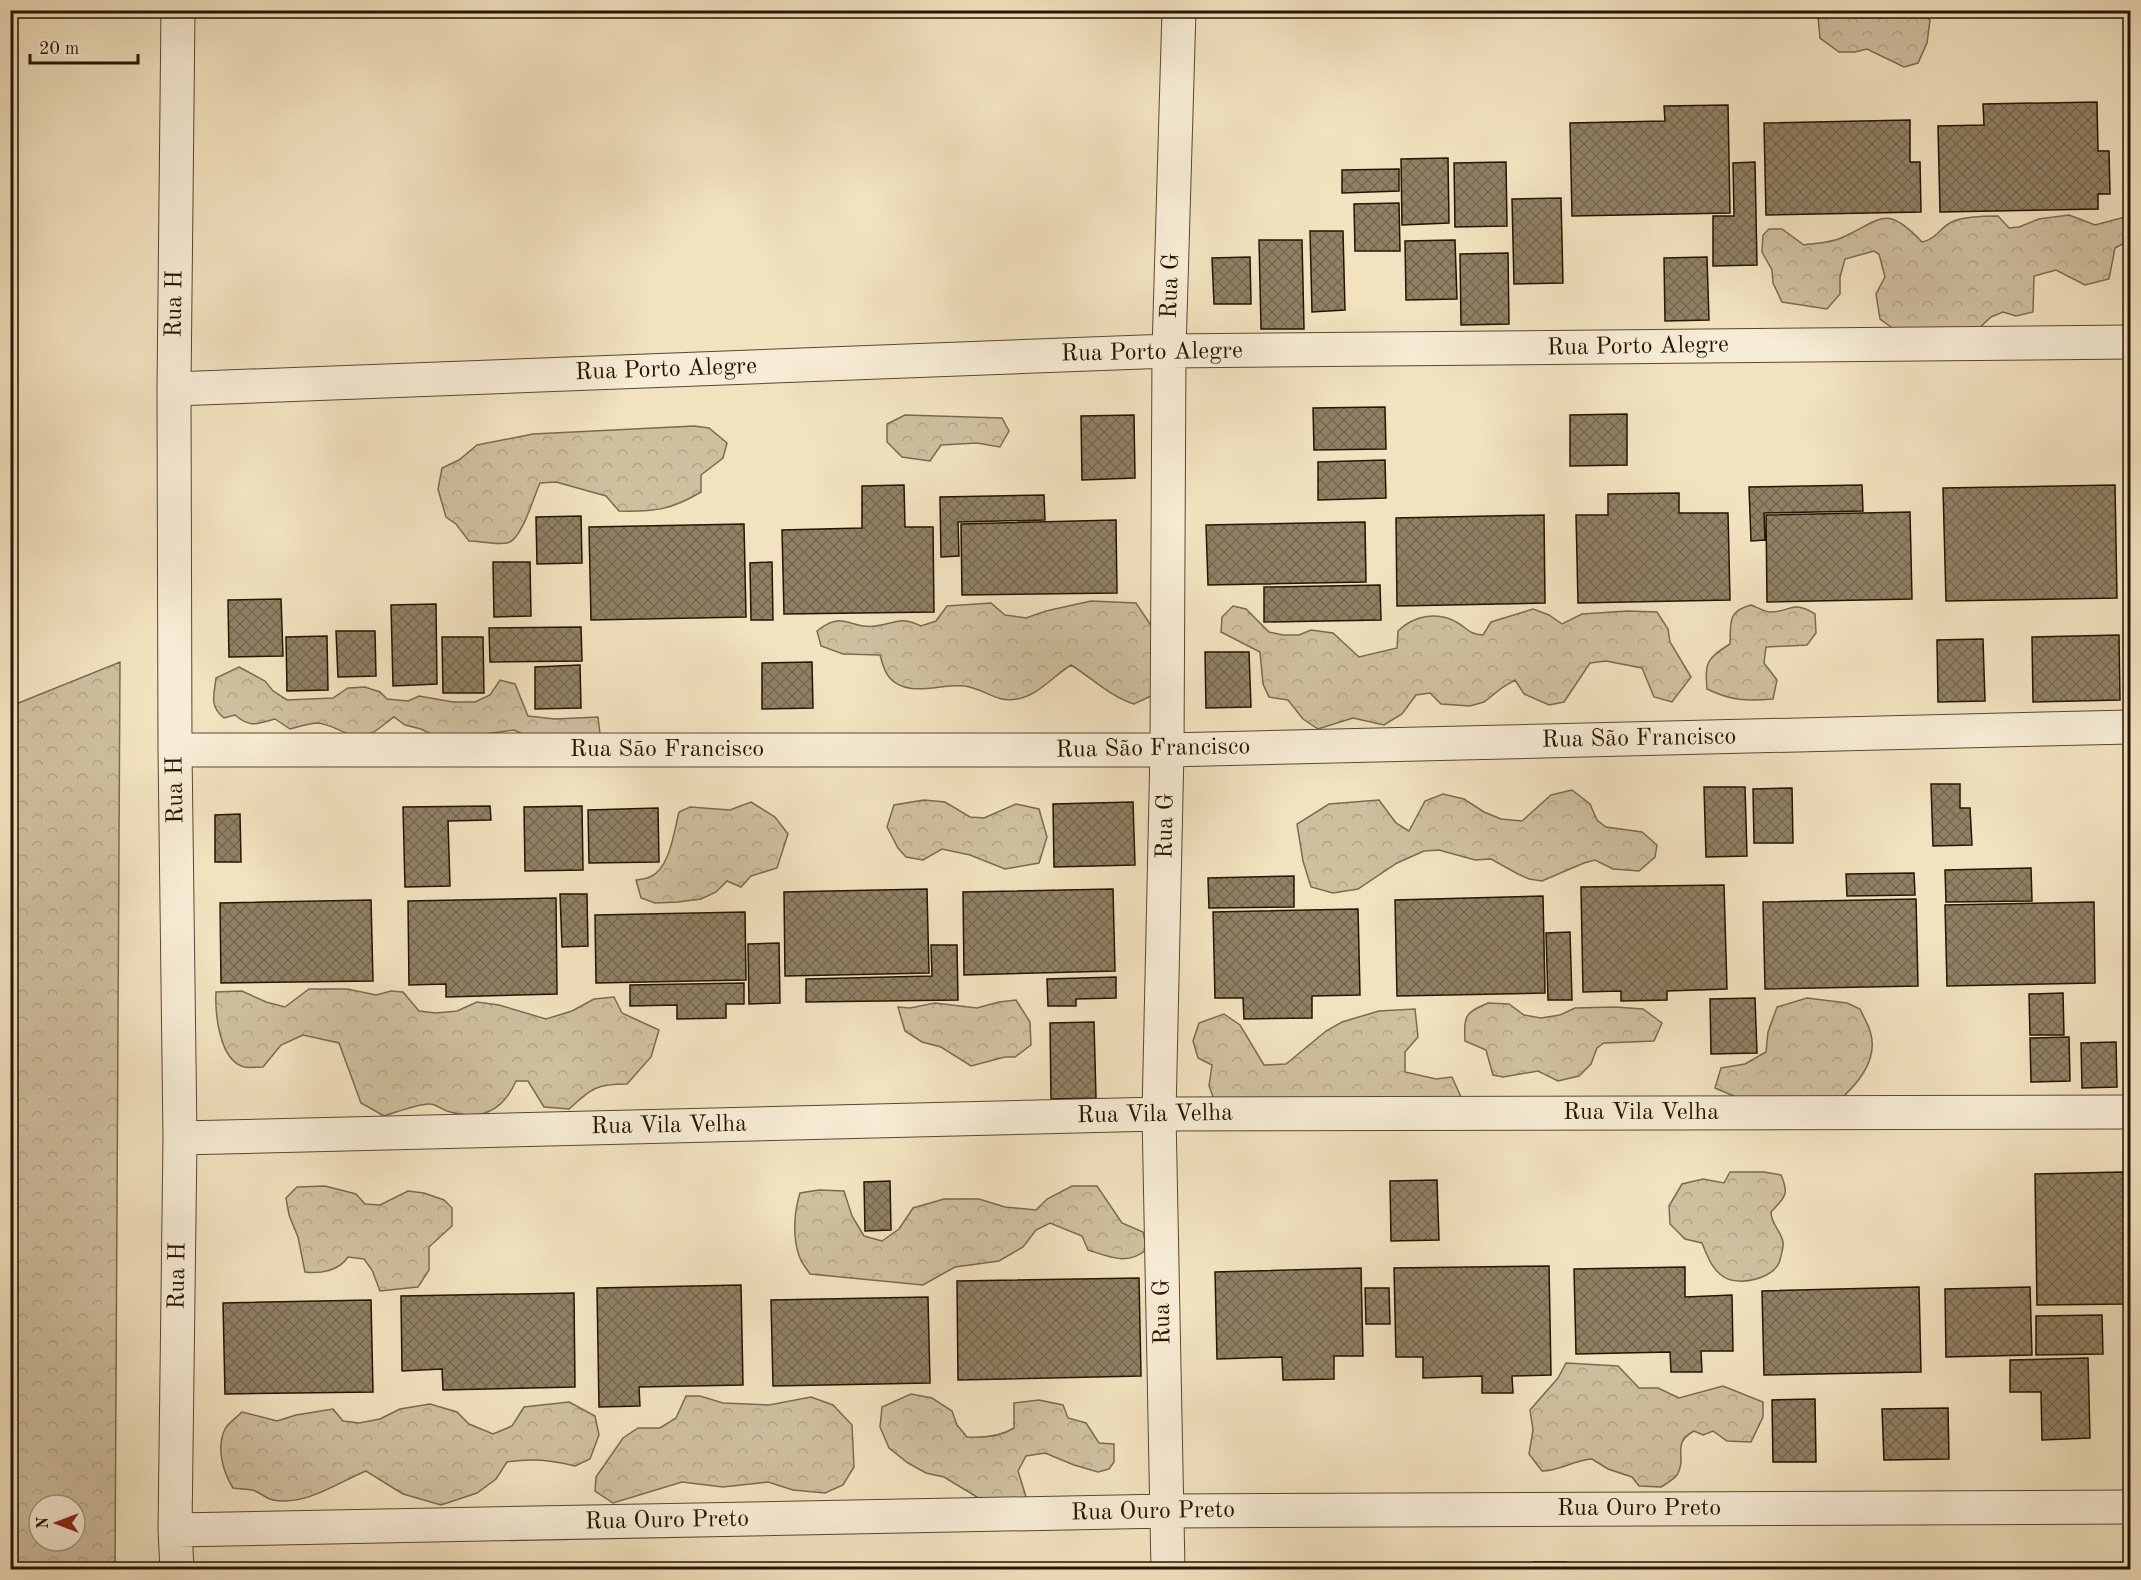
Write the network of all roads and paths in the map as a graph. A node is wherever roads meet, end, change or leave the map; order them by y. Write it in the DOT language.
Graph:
graph roads {
  1 [pos="178,10"];
  2 [pos="1179,10"];
  3 [pos="2130,342"];
  4 [pos="1169,351"];
  5 [pos="174,389"];
  6 [pos="2130,727"];
  7 [pos="175,750"];
  8 [pos="1167,750"];
  9 [pos="2130,1112"];
  10 [pos="1159,1114"];
  11 [pos="180,1138"];
  12 [pos="2130,1507"];
  13 [pos="1167,1511"];
  14 [pos="175,1530"];
  15 [pos="177,1569"];
  16 [pos="1168,1569"];
  1 -- 5 [label="street, Rua H"];
  2 -- 4 [label="street, Rua G"];
  3 -- 4 [label="street, Rua Porto Alegre"];
  4 -- 5 [label="street, Rua Porto Alegre"];
  4 -- 8 [label="street, Rua G"];
  5 -- 7 [label="street, Rua H"];
  6 -- 8 [label="street, Rua São Francisco"];
  7 -- 8 [label="street, Rua São Francisco"];
  7 -- 11 [label="street, Rua H"];
  8 -- 10 [label="street, Rua G"];
  9 -- 10 [label="street, Rua Vila Velha"];
  10 -- 11 [label="street, Rua Vila Velha"];
  10 -- 13 [label="street, Rua G"];
  11 -- 14 [label="street, Rua H"];
  12 -- 13 [label="street, Rua Ouro Preto"];
  13 -- 14 [label="street, Rua Ouro Preto"];
  13 -- 16 [label="street, Rua G"];
  14 -- 15 [label="street, Rua H"];
}
